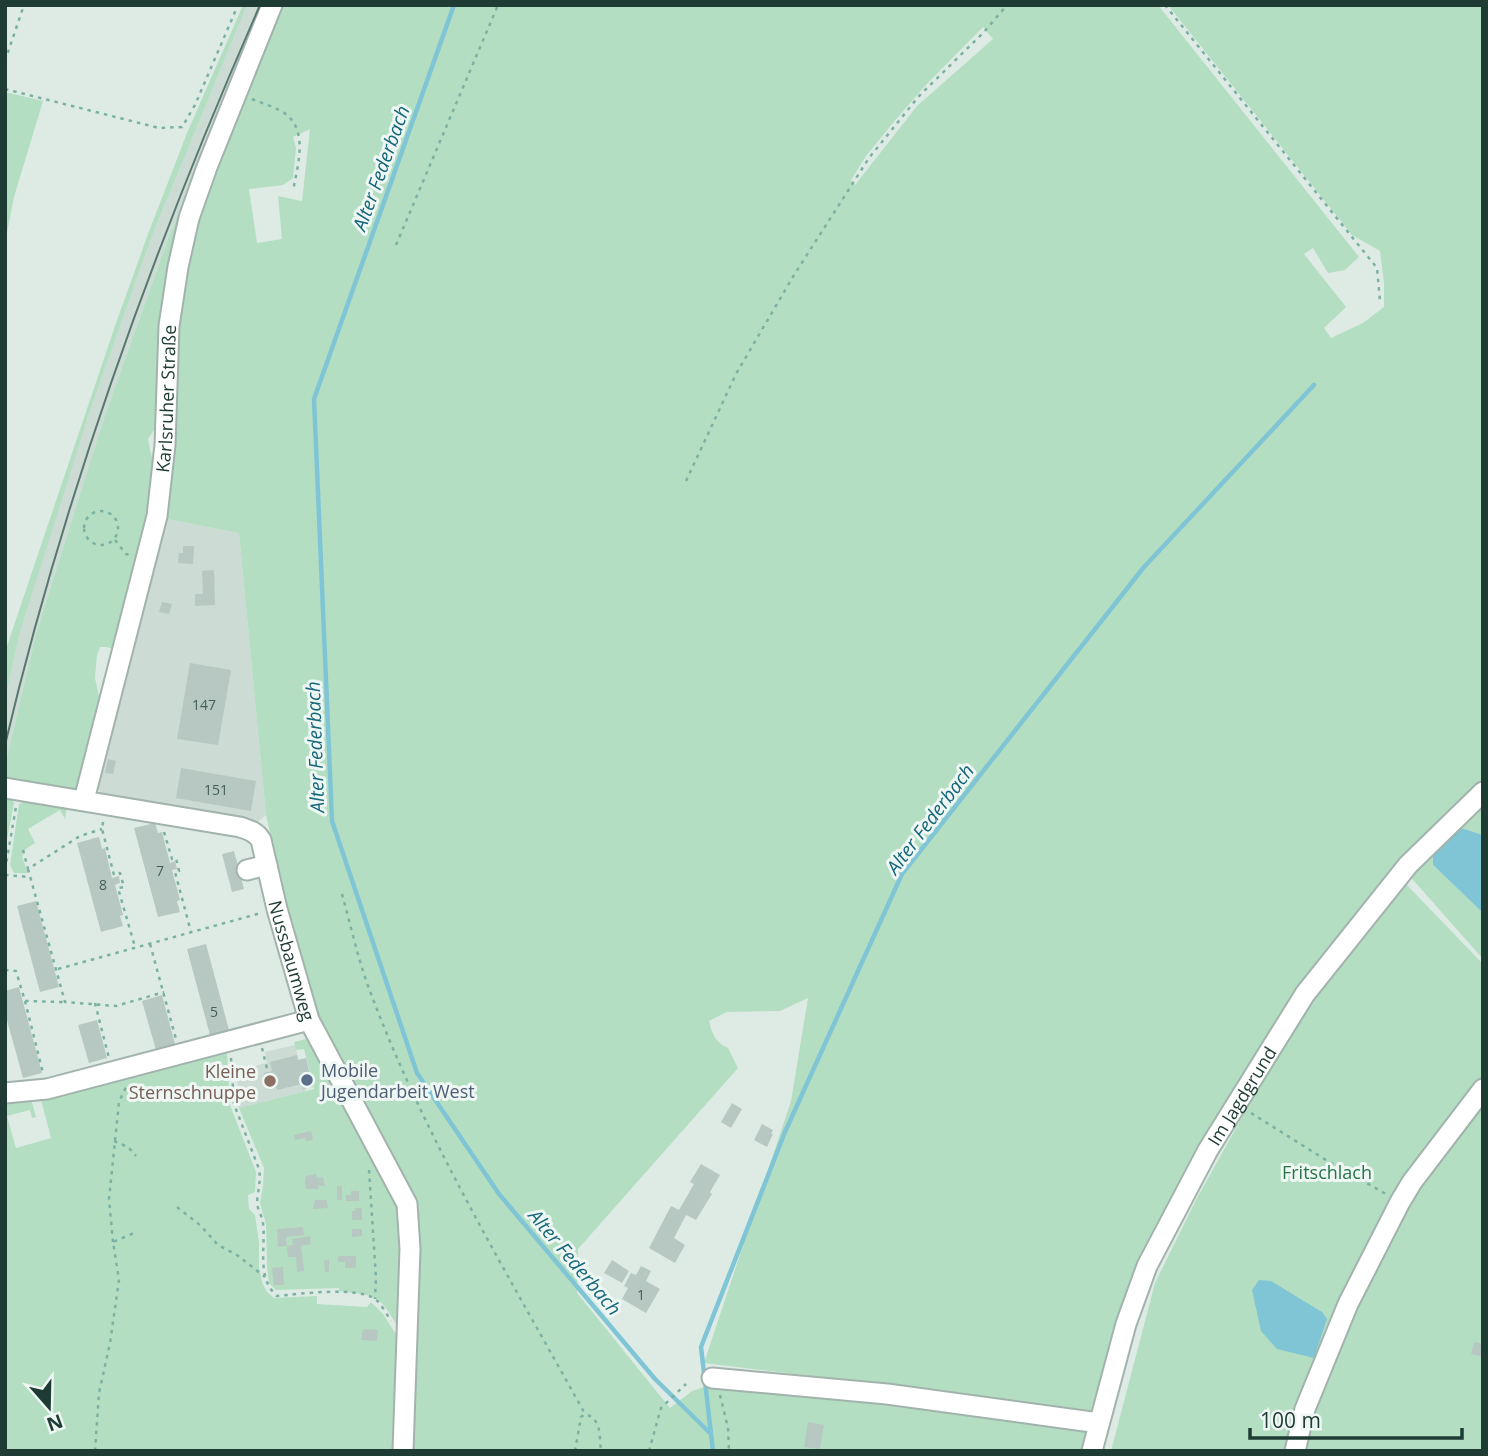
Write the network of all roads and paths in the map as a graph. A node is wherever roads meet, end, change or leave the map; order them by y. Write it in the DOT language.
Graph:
graph roads {
  1 [pos="24,5"];
  2 [pos="238,5"];
  3 [pos="272,5"];
  4 [pos="498,5"];
  5 [pos="1007,5"];
  6 [pos="1165,5"];
  7 [pos="5,61"];
  8 [pos="5,89"];
  9 [pos="237,92"];
  10 [pos="293,191"];
  11 [pos="397,245"];
  12 [pos="1380,302"];
  13 [pos="686,481"];
  14 [pos="114,539"];
  15 [pos="146,561"];
  16 [pos="12,789"];
  17 [pos="1483,792"];
  18 [pos="84,800"];
  19 [pos="164,815"];
  20 [pos="23,850"];
  21 [pos="267,865"];
  22 [pos="28,869"];
  23 [pos="247,870"];
  24 [pos="5,873"];
  25 [pos="30,877"];
  26 [pos="342,894"];
  27 [pos="277,909"];
  28 [pos="191,932"];
  29 [pos="150,944"];
  30 [pos="135,948"];
  31 [pos="5,970"];
  32 [pos="56,970"];
  33 [pos="164,992"];
  34 [pos="25,1001"];
  35 [pos="65,1002"];
  36 [pos="95,1003"];
  37 [pos="309,1020"];
  38 [pos="258,1034"];
  39 [pos="230,1041"];
  40 [pos="180,1053"];
  41 [pos="121,1070"];
  42 [pos="275,1080"];
  43 [pos="47,1089"];
  44 [pos="1483,1089"];
  45 [pos="5,1093"];
  46 [pos="1236,1104"];
  47 [pos="114,1142"];
  48 [pos="136,1156"];
  49 [pos="369,1169"];
  50 [pos="1400,1202"];
  51 [pos="177,1207"];
  52 [pos="134,1233"];
  53 [pos="113,1242"];
  54 [pos="265,1277"];
  55 [pos="376,1299"];
  56 [pos="408,1340"];
  57 [pos="714,1378"];
  58 [pos="686,1384"];
  59 [pos="585,1414"];
  60 [pos="1099,1423"];
  61 [pos="95,1451"];
  62 [pos="403,1451"];
  63 [pos="575,1451"];
  64 [pos="601,1451"];
  65 [pos="649,1451"];
  66 [pos="729,1451"];
  67 [pos="1092,1451"];
  68 [pos="1295,1451"];
  1 -- 7 [label="path"];
  2 -- 8 [label="path"];
  3 -- 9 [label="street, Karlsruher Straße"];
  4 -- 11 [label="path"];
  5 -- 13 [label="path"];
  6 -- 12 [label="path"];
  9 -- 10 [label="path"];
  9 -- 15 [label="street, Karlsruher Straße"];
  14 -- 14 [label="path"];
  14 -- 15 [label="path"];
  15 -- 18 [label="street, Karlsruher Straße"];
  16 -- 18 [label="street, Nussbaumweg"];
  16 -- 24 [label="path"];
  17 -- 46 [label="street, Im Jagdgrund"];
  18 -- 19 [label="street, Nussbaumweg"];
  19 -- 21 [label="street, Nussbaumweg"];
  19 -- 28 [label="path"];
  20 -- 22 [label="path"];
  21 -- 23 [label="street"];
  21 -- 27 [label="street, Nussbaumweg"];
  22 -- 25 [label="path"];
  22 -- 30 [label="path"];
  24 -- 25 [label="path"];
  25 -- 32 [label="path"];
  26 -- 59 [label="path"];
  27 -- 28 [label="path"];
  27 -- 37 [label="street, Nussbaumweg"];
  28 -- 29 [label="path"];
  29 -- 30 [label="path"];
  29 -- 33 [label="path"];
  30 -- 32 [label="path"];
  31 -- 34 [label="path"];
  32 -- 35 [label="path"];
  33 -- 36 [label="path"];
  33 -- 40 [label="path"];
  34 -- 35 [label="path"];
  34 -- 43 [label="path"];
  35 -- 36 [label="path"];
  36 -- 41 [label="path"];
  37 -- 38 [label="street, Nussbaumweg"];
  37 -- 56 [label="street"];
  38 -- 39 [label="street, Nussbaumweg"];
  38 -- 42 [label="path"];
  39 -- 40 [label="street, Nussbaumweg"];
  39 -- 54 [label="path"];
  40 -- 41 [label="street, Nussbaumweg"];
  41 -- 43 [label="street, Nussbaumweg"];
  41 -- 47 [label="path"];
  43 -- 45 [label="street, Nussbaumweg"];
  44 -- 50 [label="street"];
  46 -- 50 [label="path"];
  46 -- 60 [label="street, Im Jagdgrund"];
  47 -- 48 [label="path"];
  47 -- 53 [label="path"];
  49 -- 55 [label="path"];
  50 -- 68 [label="street"];
  51 -- 54 [label="path"];
  52 -- 53 [label="path"];
  53 -- 61 [label="path"];
  54 -- 55 [label="path"];
  55 -- 56 [label="path"];
  56 -- 62 [label="street"];
  57 -- 60 [label="street"];
  57 -- 66 [label="path"];
  58 -- 65 [label="path"];
  59 -- 63 [label="path"];
  59 -- 64 [label="path"];
  60 -- 67 [label="street, Im Jagdgrund"];
}
